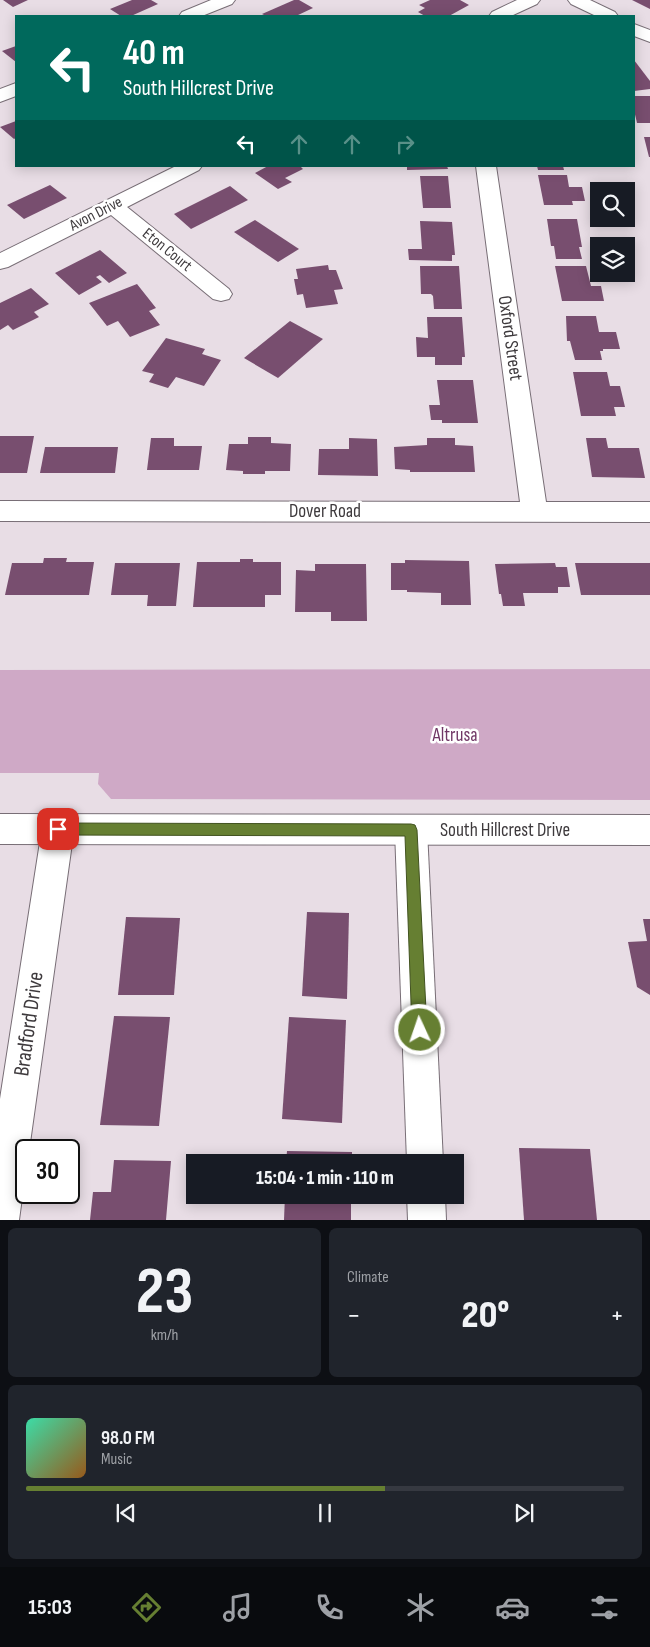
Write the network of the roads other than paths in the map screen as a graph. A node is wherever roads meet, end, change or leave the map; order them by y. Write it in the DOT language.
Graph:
graph roads {
  1 [pos="226,0"];
  2 [pos="530,0"];
  3 [pos="577,0"];
  4 [pos="190,15"];
  5 [pos="500,15"];
  6 [pos="607,15"];
  7 [pos="635,30"];
  8 [pos="650,37"];
  9 [pos="15,89"];
  10 [pos="0,96"];
  11 [pos="190,167"];
  12 [pos="486,167"];
  13 [pos="112,205"];
  14 [pos="0,262"];
  15 [pos="221,294"];
  16 [pos="0,511"];
  17 [pos="534,511"];
  18 [pos="650,512"];
  19 [pos="0,829"];
  20 [pos="58,829"];
  21 [pos="411,830"];
  22 [pos="650,830"];
  23 [pos="425,1154"];
  24 [pos="427,1204"];
  25 [pos="0,1220"];
  26 [pos="428,1220"];
  1 -- 4 [label="street"];
  2 -- 5 [label="street"];
  3 -- 6 [label="street"];
  7 -- 8 [label="street"];
  9 -- 10 [label="street"];
  11 -- 13 [label="street, Avon Drive"];
  12 -- 17 [label="street, Oxford Street"];
  13 -- 14 [label="street, Avon Drive"];
  13 -- 15 [label="street, Eton Court"];
  16 -- 17 [label="street, Dover Road"];
  17 -- 18 [label="street, Dover Road"];
  19 -- 20 [label="street, South Hillcrest Drive"];
  20 -- 21 [label="street, South Hillcrest Drive"];
  20 -- 25 [label="street, Bradford Drive"];
  21 -- 22 [label="street, South Hillcrest Drive"];
  21 -- 23 [label="street"];
  24 -- 26 [label="street"];
}
